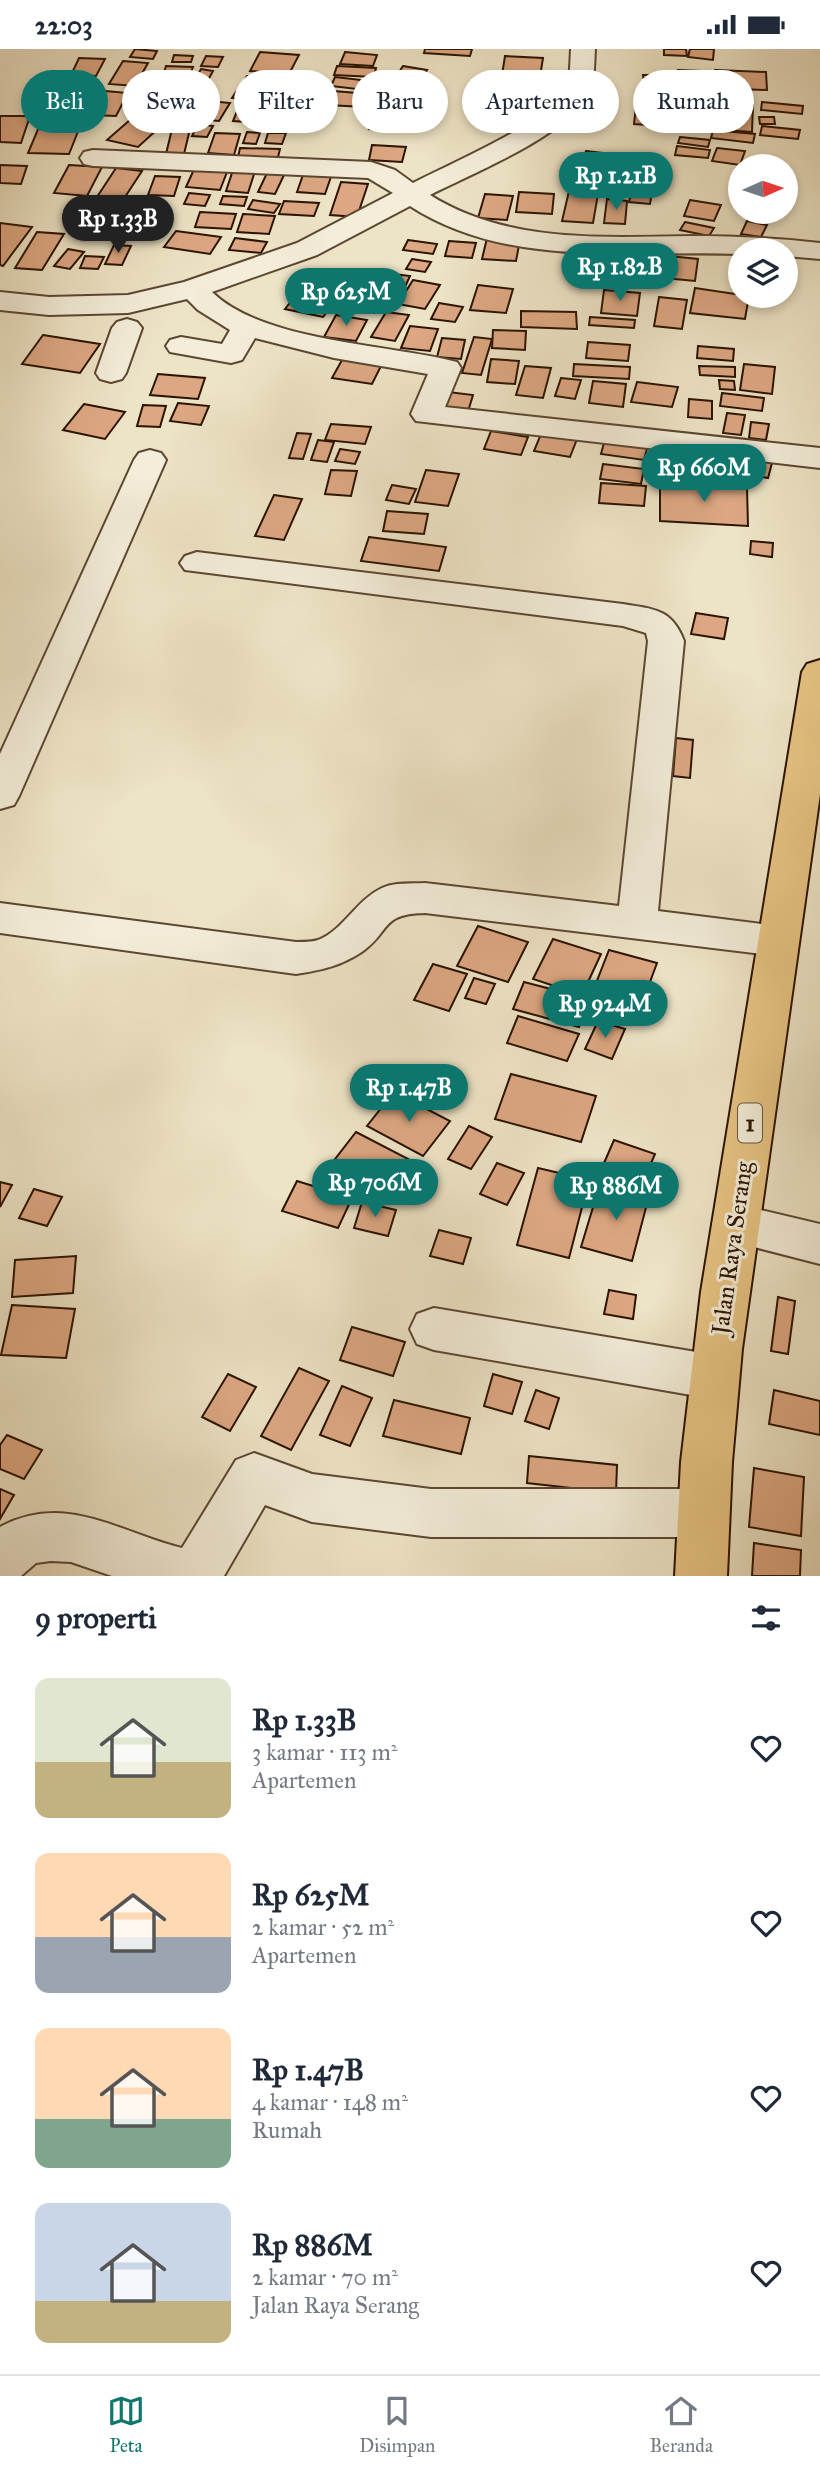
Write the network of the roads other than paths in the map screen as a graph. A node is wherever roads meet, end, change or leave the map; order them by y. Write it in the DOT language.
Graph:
graph roads {
  1 [pos="583,49"];
  2 [pos="93,158"];
  3 [pos="414,197"];
  4 [pos="820,251"];
  5 [pos="203,299"];
  6 [pos="7,315"];
  7 [pos="246,327"];
  8 [pos="127,328"];
  9 [pos="181,346"];
  10 [pos="111,373"];
  11 [pos="820,458"];
  12 [pos="150,460"];
  13 [pos="197,563"];
  14 [pos="820,672"];
  15 [pos="814,755"];
  16 [pos="0,796"];
  17 [pos="0,918"];
  18 [pos="636,923"];
  19 [pos="779,940"];
  20 [pos="735,1224"];
  21 [pos="820,1244"];
  22 [pos="434,1329"];
  23 [pos="714,1377"];
  24 [pos="702,1513"];
  25 [pos="0,1561"];
  26 [pos="701,1576"];
  1 -- 3 [label="street"];
  2 -- 3 [label="street"];
  3 -- 4 [label="street"];
  3 -- 5 [label="street"];
  5 -- 6 [label="street"];
  5 -- 7 [label="street"];
  5 -- 8 [label="street"];
  6 -- 8 [label="street"];
  7 -- 9 [label="street"];
  7 -- 11 [label="street"];
  8 -- 10 [label="street"];
  12 -- 16 [label="street"];
  13 -- 18 [label="street"];
  14 -- 15 [label="highway, Jalan Raya Serang / 1"];
  15 -- 19 [label="highway, Jalan Raya Serang / 1"];
  17 -- 18 [label="street"];
  18 -- 19 [label="street"];
  19 -- 20 [label="highway, Jalan Raya Serang / 1"];
  20 -- 21 [label="street"];
  20 -- 23 [label="highway, Jalan Raya Serang / 1"];
  22 -- 23 [label="street"];
  23 -- 24 [label="highway, Jalan Raya Serang / 1"];
  24 -- 25 [label="street"];
  24 -- 26 [label="highway, Jalan Raya Serang / 1"];
}
